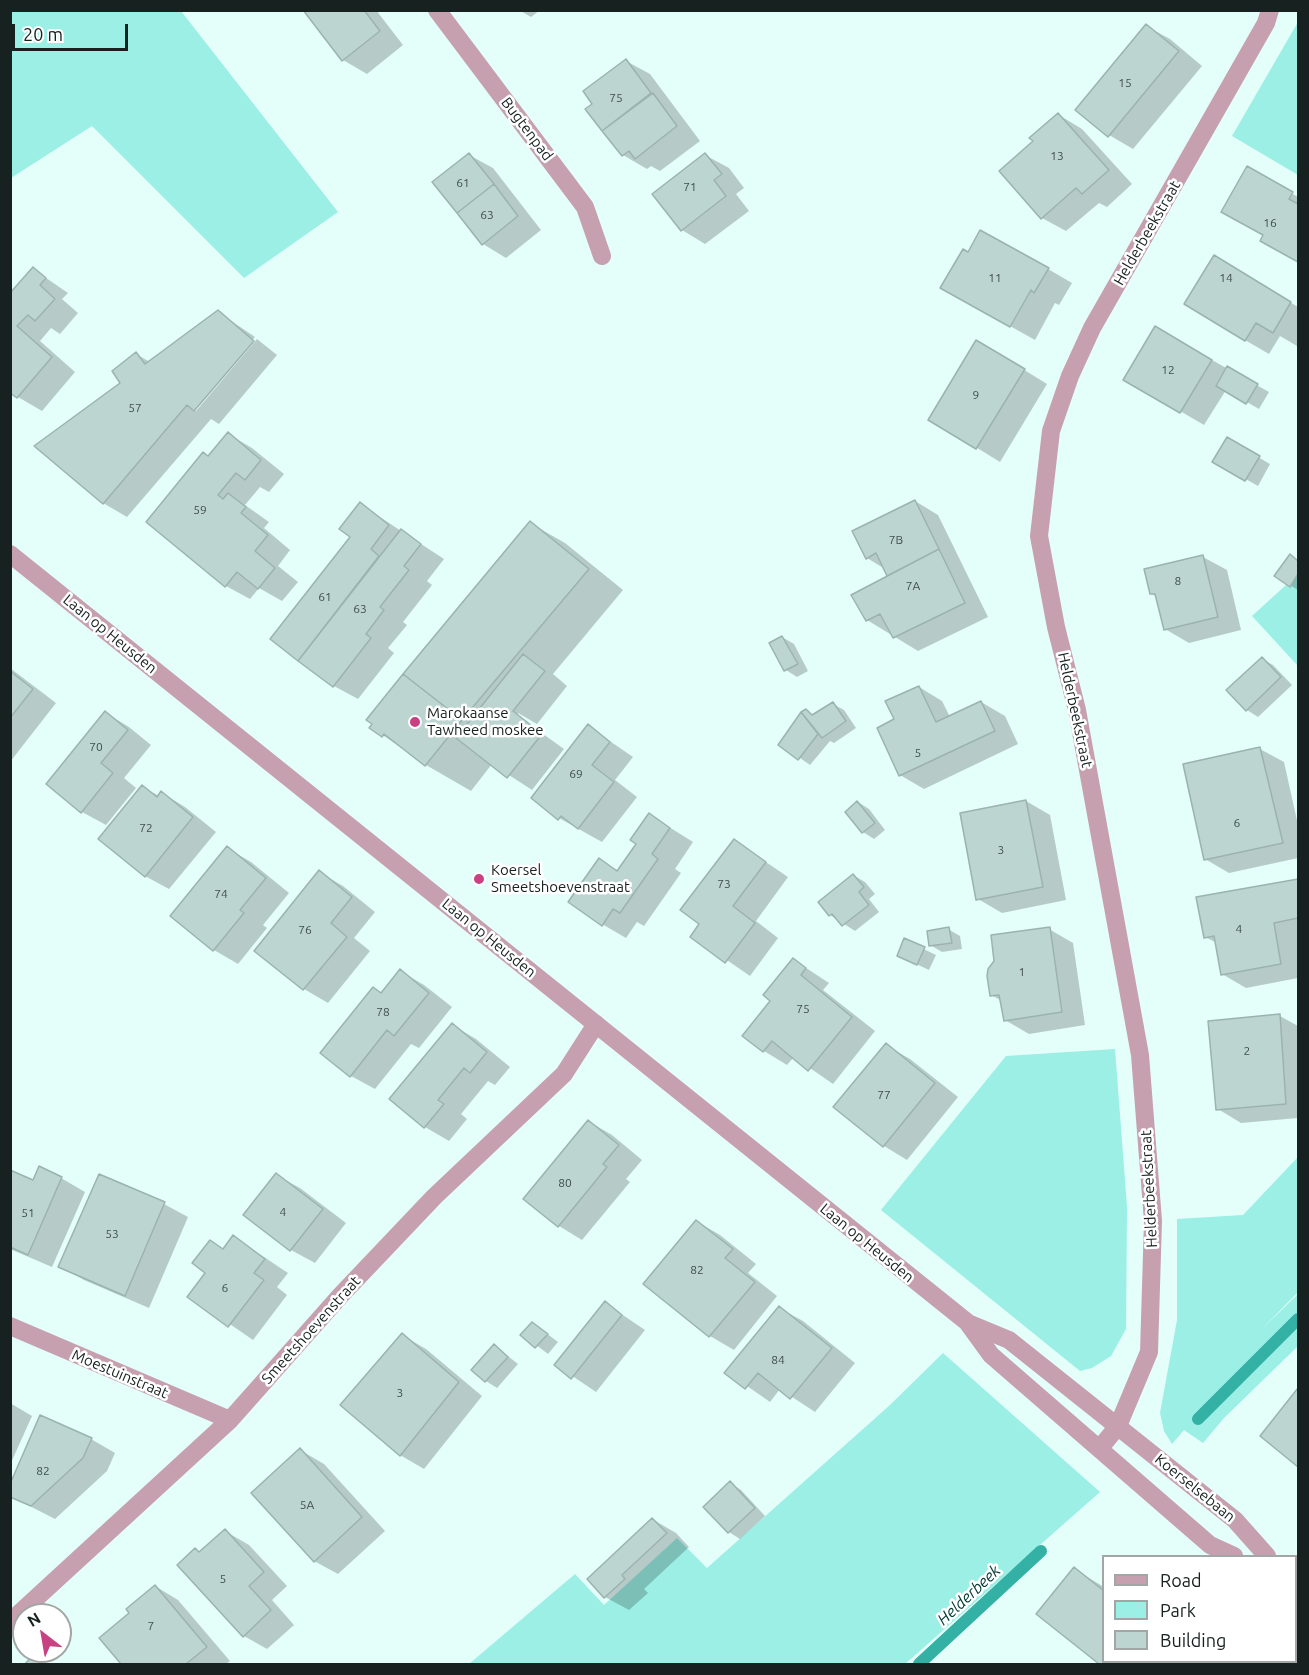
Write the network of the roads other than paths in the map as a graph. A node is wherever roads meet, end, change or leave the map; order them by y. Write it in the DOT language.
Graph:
graph roads {
  1 [pos="437,10"];
  2 [pos="1270,10"];
  3 [pos="602,256"];
  4 [pos="10,554"];
  5 [pos="596,1024"];
  6 [pos="967,1322"];
  7 [pos="10,1326"];
  8 [pos="230,1420"];
  9 [pos="1118,1426"];
  10 [pos="1100,1448"];
  11 [pos="1229,1555"];
  12 [pos="1265,1555"];
  13 [pos="10,1622"];
  1 -- 3 [label="street, Bugtenpad"];
  2 -- 9 [label="street, Helderbeekstraat"];
  4 -- 5 [label="street, Laan op Heusden"];
  5 -- 6 [label="street, Laan op Heusden"];
  5 -- 8 [label="street, Smeetshoevenstraat"];
  6 -- 9 [label="street, Laan op Heusden"];
  6 -- 10 [label="street, Laan op Heusden"];
  7 -- 8 [label="street, Moestuinstraat"];
  8 -- 13 [label="street, Smeetshoevenstraat"];
  9 -- 10 [label="street, Helderbeekstraat"];
  9 -- 12 [label="street, Koerselsebaan"];
  10 -- 11 [label="street, Koerselsebaan"];
}
